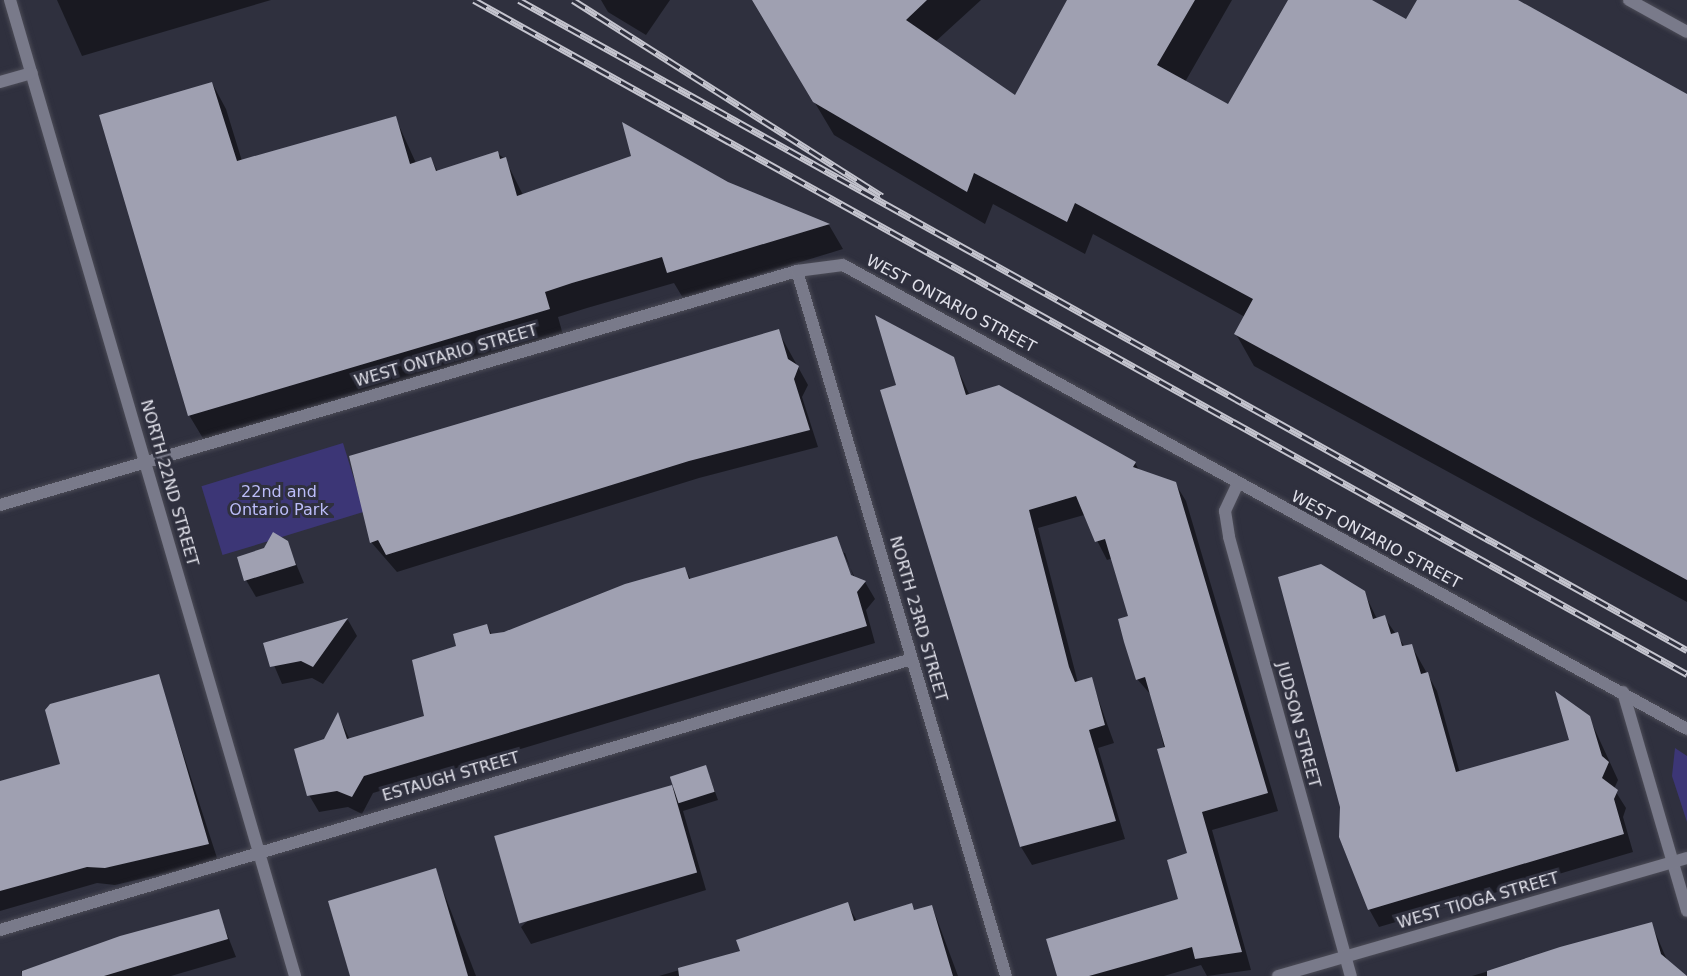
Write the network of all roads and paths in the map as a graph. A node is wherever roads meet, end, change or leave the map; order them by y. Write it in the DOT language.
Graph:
graph roads {
  1 [pos="10,0"];
  2 [pos="1629,0"];
  3 [pos="1687,32"];
  4 [pos="32,73"];
  5 [pos="0,82"];
  6 [pos="797,271"];
  7 [pos="146,461"];
  8 [pos="1238,483"];
  9 [pos="0,504"];
  10 [pos="912,659"];
  11 [pos="1623,692"];
  12 [pos="1687,729"];
  13 [pos="257,851"];
  14 [pos="1687,858"];
  15 [pos="1673,863"];
  16 [pos="1687,911"];
  17 [pos="0,930"];
  18 [pos="1345,956"];
  19 [pos="295,976"];
  20 [pos="1006,976"];
  21 [pos="1278,976"];
  22 [pos="1351,976"];
  1 -- 4 [label="street, NORTH 22ND STREET"];
  2 -- 3 [label="street"];
  4 -- 5 [label="street"];
  4 -- 7 [label="street, NORTH 22ND STREET"];
  6 -- 7 [label="street, WEST ONTARIO STREET"];
  6 -- 8 [label="street, WEST ONTARIO STREET"];
  6 -- 10 [label="street, NORTH 23RD STREET"];
  7 -- 9 [label="street, WEST ONTARIO STREET"];
  7 -- 13 [label="street, NORTH 22ND STREET"];
  8 -- 11 [label="street, WEST ONTARIO STREET"];
  8 -- 18 [label="street, JUDSON STREET"];
  10 -- 13 [label="street, ESTAUGH STREET"];
  10 -- 20 [label="street, NORTH 23RD STREET"];
  11 -- 12 [label="street, WEST ONTARIO STREET"];
  11 -- 15 [label="street"];
  13 -- 17 [label="street, ESTAUGH STREET"];
  13 -- 19 [label="street, NORTH 22ND STREET"];
  14 -- 15 [label="street, WEST TIOGA STREET"];
  15 -- 16 [label="street"];
  15 -- 18 [label="street, WEST TIOGA STREET"];
  18 -- 21 [label="street, WEST TIOGA STREET"];
  18 -- 22 [label="street, JUDSON STREET"];
}
